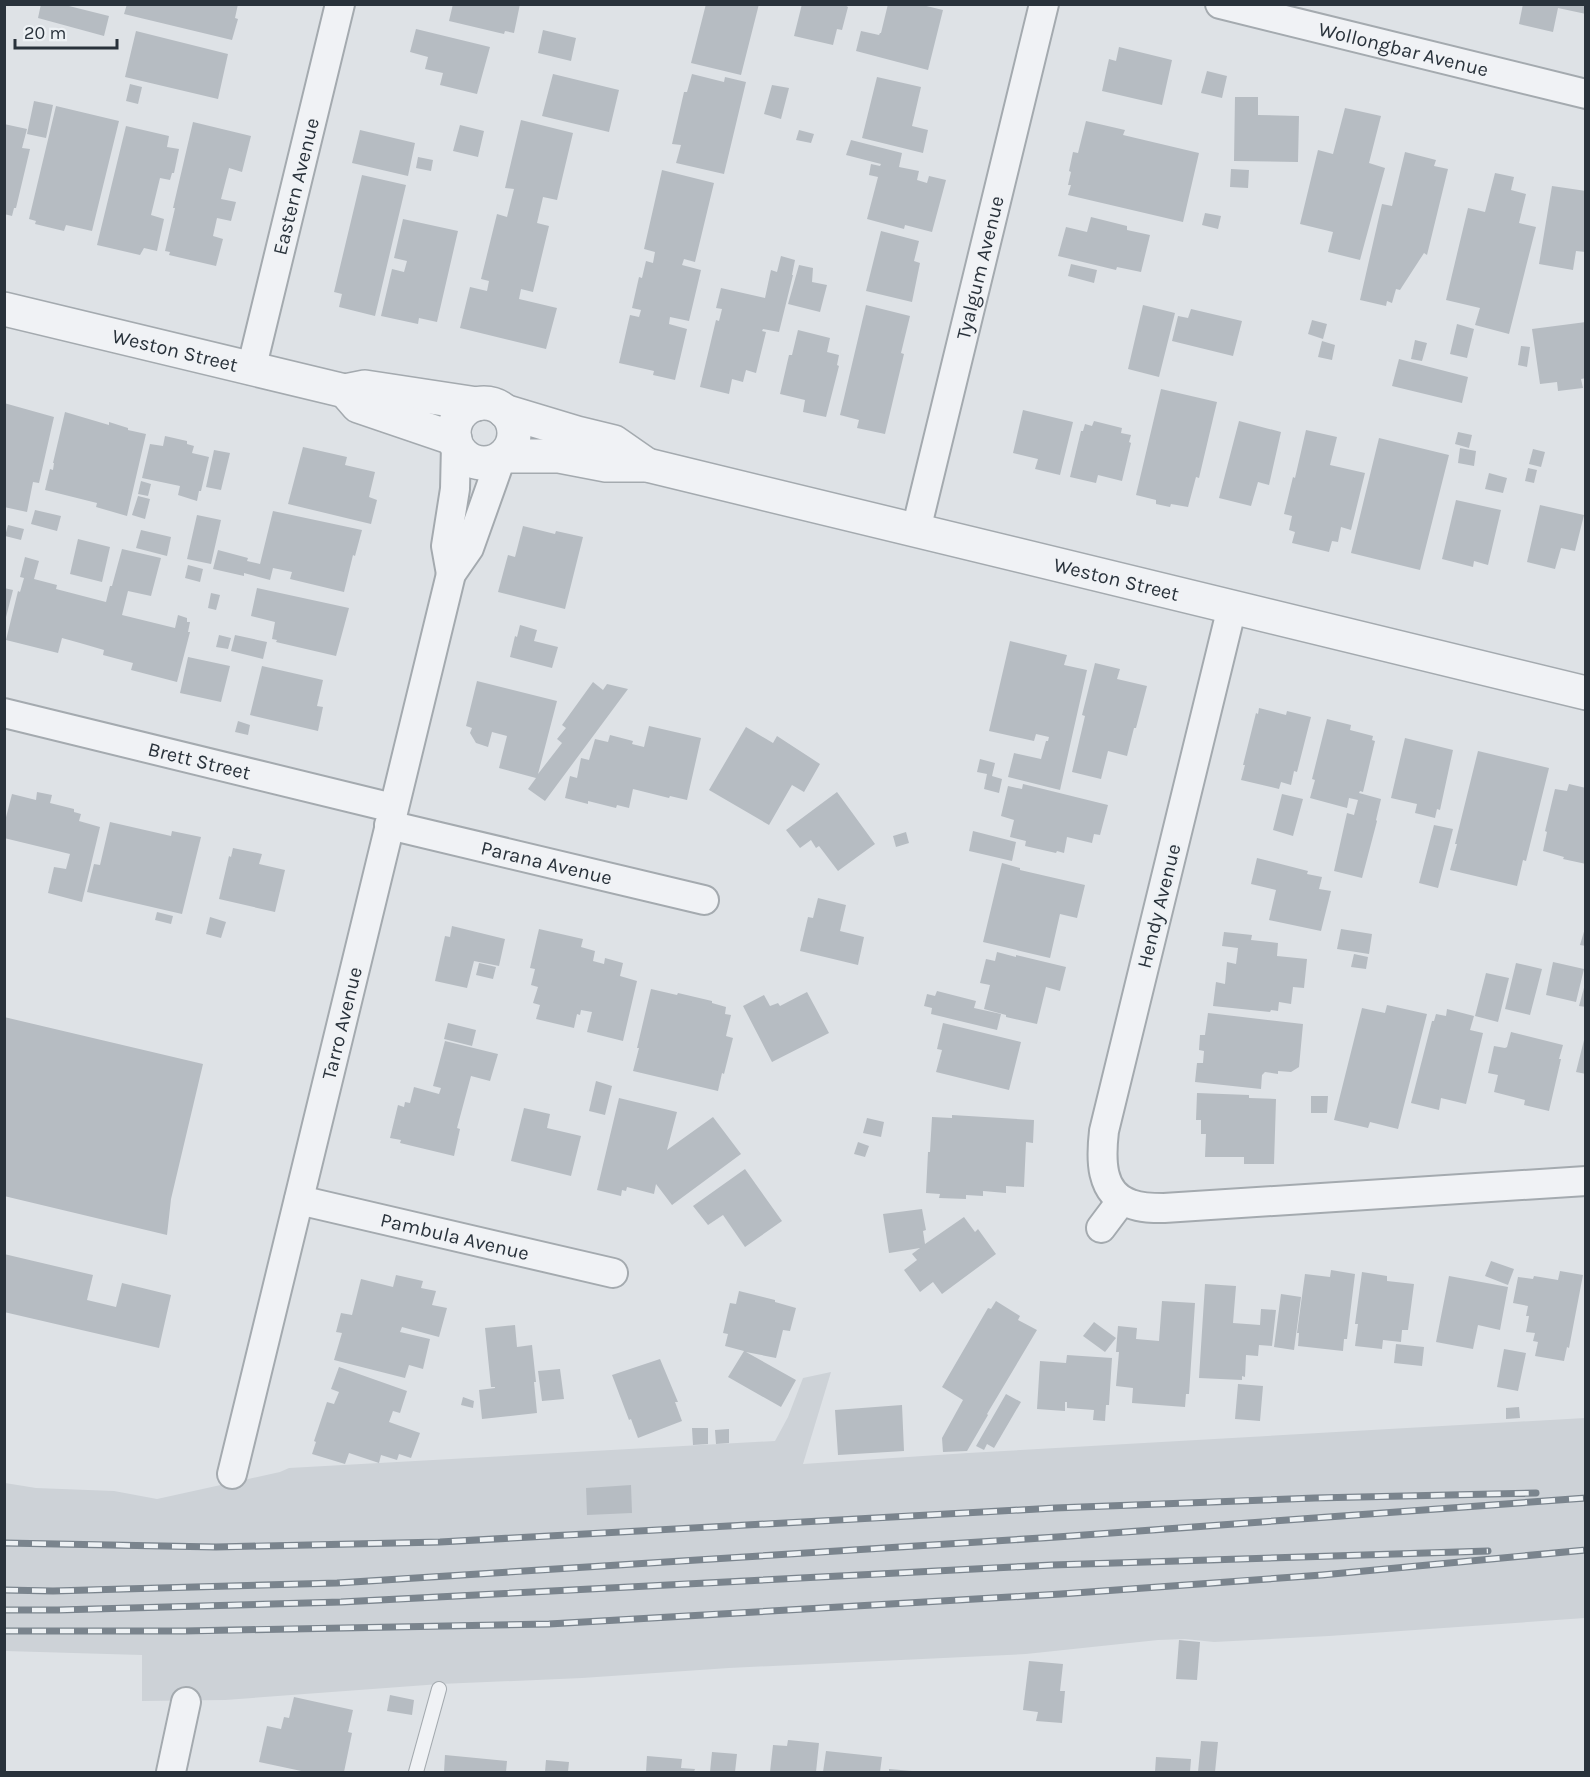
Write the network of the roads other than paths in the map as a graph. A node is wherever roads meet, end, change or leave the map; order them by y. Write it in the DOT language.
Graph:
graph roads {
  1 [pos="340,4"];
  2 [pos="1044,4"];
  3 [pos="1220,4"];
  4 [pos="1586,94"];
  5 [pos="4,309"];
  6 [pos="252,370"];
  7 [pos="345,391"];
  8 [pos="491,407"];
  9 [pos="455,441"];
  10 [pos="503,458"];
  11 [pos="647,465"];
  12 [pos="916,530"];
  13 [pos="451,574"];
  14 [pos="1232,607"];
  15 [pos="1586,693"];
  16 [pos="4,713"];
  17 [pos="391,817"];
  18 [pos="704,900"];
  19 [pos="1586,1181"];
  20 [pos="299,1200"];
  21 [pos="1122,1200"];
  22 [pos="1101,1228"];
  23 [pos="613,1274"];
  24 [pos="232,1474"];
  25 [pos="439,1689"];
  26 [pos="186,1702"];
  27 [pos="171,1773"];
  28 [pos="416,1773"];
  1 -- 6 [label="street, Eastern Avenue"];
  2 -- 12 [label="street, Tyalgum Avenue"];
  3 -- 4 [label="street, Wollongbar Avenue"];
  5 -- 6 [label="street, Weston Street"];
  6 -- 7 [label="street, Weston Street"];
  7 -- 8 [label="street, Weston Street"];
  7 -- 9 [label="street, Weston Street"];
  8 -- 9 [label="street"];
  8 -- 10 [label="street"];
  8 -- 11 [label="street, Weston Street"];
  9 -- 10 [label="street"];
  9 -- 13 [label="street, Tarro Avenue"];
  10 -- 11 [label="street, Weston Street"];
  10 -- 13 [label="street, Tarro Avenue"];
  11 -- 12 [label="street, Weston Street"];
  12 -- 14 [label="street, Weston Street"];
  13 -- 17 [label="street, Tarro Avenue"];
  14 -- 15 [label="street, Weston Street"];
  14 -- 21 [label="street, Hendy Avenue"];
  16 -- 17 [label="street, Brett Street"];
  17 -- 18 [label="street, Parana Avenue"];
  17 -- 20 [label="street, Tarro Avenue"];
  19 -- 21 [label="street"];
  20 -- 23 [label="street, Pambula Avenue"];
  20 -- 24 [label="street, Tarro Avenue"];
  21 -- 22 [label="street"];
  25 -- 28 [label="lane"];
  26 -- 27 [label="street"];
}
